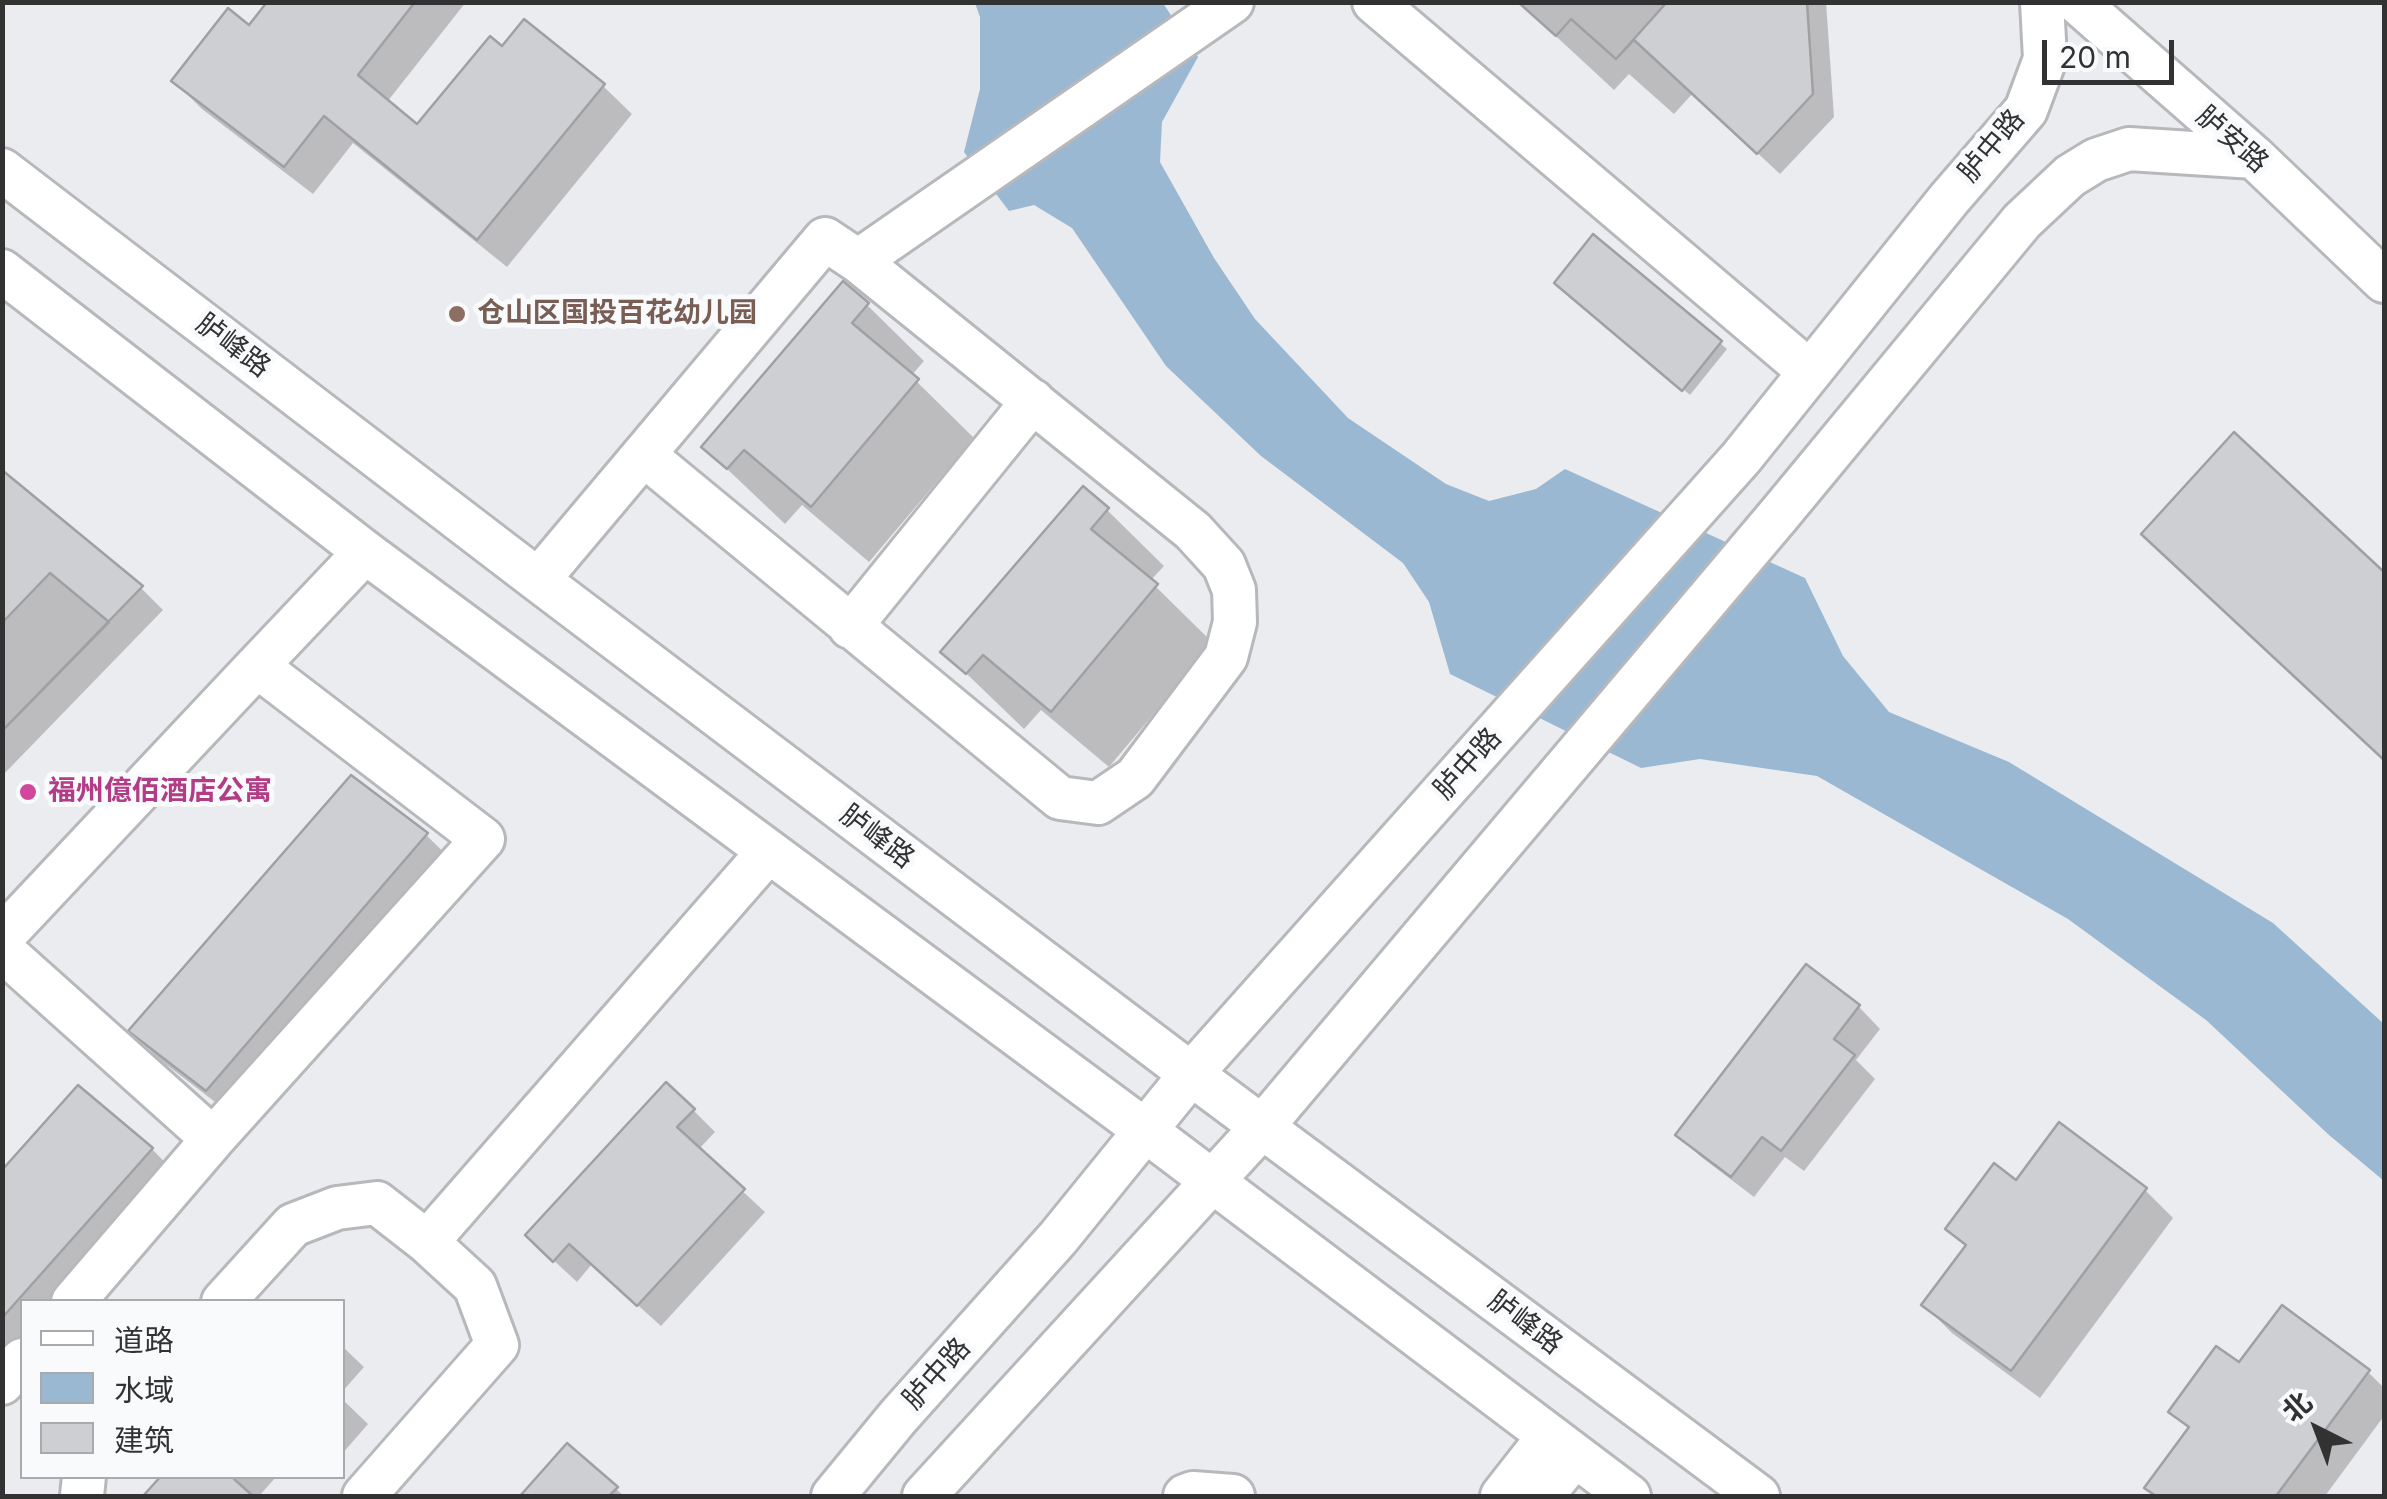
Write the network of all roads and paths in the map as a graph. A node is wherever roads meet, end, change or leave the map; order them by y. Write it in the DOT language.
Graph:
graph roads {
  1 [pos="1374,2"];
  2 [pos="2042,2"];
  3 [pos="2076,2"];
  4 [pos="1228,5"];
  5 [pos="2254,157"];
  6 [pos="2,170"];
  7 [pos="858,260"];
  8 [pos="2,271"];
  9 [pos="2384,281"];
  10 [pos="1810,372"];
  11 [pos="1033,401"];
  12 [pos="644,455"];
  13 [pos="365,552"];
  14 [pos="538,580"];
  15 [pos="850,627"];
  16 [pos="257,666"];
  17 [pos="768,852"];
  18 [pos="2,937"];
  19 [pos="2,950"];
  20 [pos="1192,1074"];
  21 [pos="1262,1127"];
  22 [pos="1146,1131"];
  23 [pos="213,1140"];
  24 [pos="1212,1181"];
  25 [pos="427,1242"];
  26 [pos="76,1299"];
  27 [pos="225,1299"];
  28 [pos="20,1362"];
  29 [pos="2,1383"];
  30 [pos="1562,1445"];
  31 [pos="364,1496"];
  32 [pos="833,1496"];
  33 [pos="924,1496"];
  34 [pos="1185,1496"];
  35 [pos="1233,1496"];
  36 [pos="1502,1496"];
  37 [pos="1542,1496"];
  38 [pos="1628,1496"];
  39 [pos="1758,1496"];
  1 -- 10 [label="street"];
  2 -- 10 [label="street, 胪中路"];
  3 -- 5 [label="street, 胪安路"];
  4 -- 7 [label="street"];
  5 -- 9 [label="street, 胪安路"];
  5 -- 21 [label="street"];
  6 -- 14 [label="street, 胪峰路"];
  7 -- 11 [label="street"];
  7 -- 12 [label="street"];
  8 -- 13 [label="street"];
  10 -- 20 [label="street, 胪中路"];
  11 -- 15 [label="street"];
  11 -- 15 [label="street"];
  12 -- 14 [label="street"];
  12 -- 15 [label="street"];
  13 -- 16 [label="street"];
  13 -- 17 [label="street"];
  14 -- 20 [label="street, 胪峰路"];
  16 -- 18 [label="street"];
  16 -- 23 [label="street"];
  17 -- 22 [label="street"];
  17 -- 25 [label="street"];
  19 -- 23 [label="street"];
  20 -- 21 [label="street, 胪峰路"];
  20 -- 22 [label="street, 胪中路"];
  21 -- 24 [label="street"];
  21 -- 39 [label="street, 胪峰路"];
  22 -- 24 [label="street"];
  22 -- 32 [label="street, 胪中路"];
  23 -- 26 [label="street"];
  24 -- 30 [label="street"];
  24 -- 33 [label="street"];
  25 -- 27 [label="street"];
  25 -- 31 [label="street"];
  28 -- 29 [label="street"];
  30 -- 36 [label="street"];
  30 -- 37 [label="street"];
  30 -- 38 [label="street"];
  34 -- 35 [label="street"];
}
